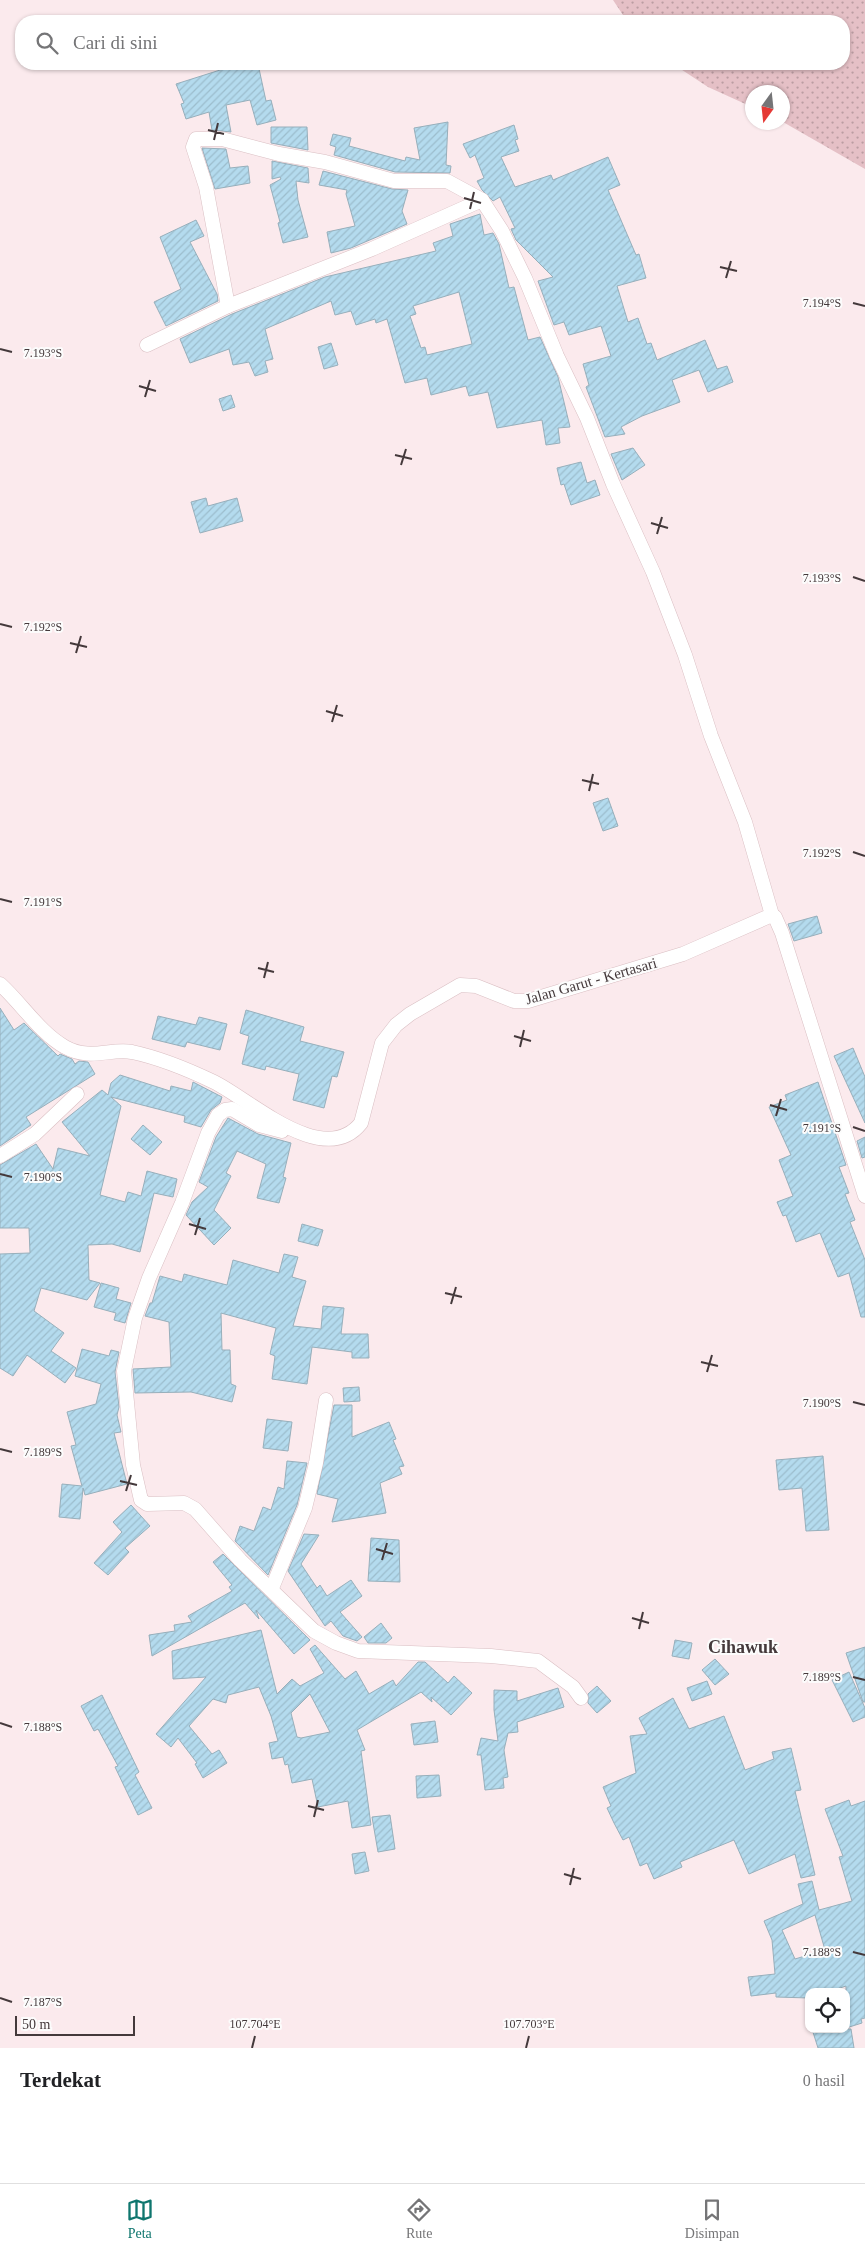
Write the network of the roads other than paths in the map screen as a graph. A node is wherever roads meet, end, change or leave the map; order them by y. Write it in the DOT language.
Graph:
graph roads {
  1 [pos="482,200"];
  2 [pos="228,306"];
  3 [pos="147,346"];
  4 [pos="772,915"];
  5 [pos="0,984"];
  6 [pos="77,1094"];
  7 [pos="312,1137"];
  8 [pos="0,1156"];
  9 [pos="865,1196"];
  10 [pos="326,1400"];
  11 [pos="272,1588"];
  12 [pos="581,1698"];
  1 -- 2 [label="street"];
  1 -- 2 [label="street"];
  1 -- 4 [label="street"];
  2 -- 3 [label="street"];
  4 -- 7 [label="street, Jalan Garut - Kertasari"];
  4 -- 9 [label="street"];
  5 -- 7 [label="street, Jalan Garut - Kertasari"];
  6 -- 8 [label="street"];
  7 -- 11 [label="street"];
  10 -- 11 [label="street"];
  11 -- 12 [label="street"];
}
